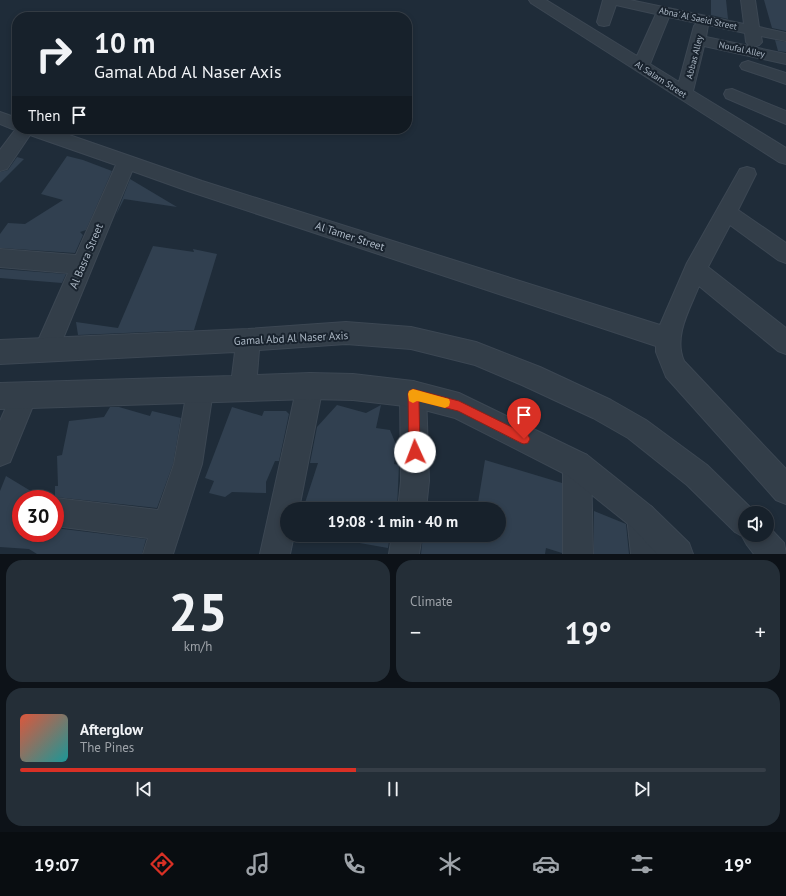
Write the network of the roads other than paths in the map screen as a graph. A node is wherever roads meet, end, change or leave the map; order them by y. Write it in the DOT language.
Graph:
graph roads {
  1 [pos="536,0"];
  2 [pos="611,0"];
  3 [pos="748,0"];
  4 [pos="640,3"];
  5 [pos="664,11"];
  6 [pos="697,14"];
  7 [pos="604,22"];
  8 [pos="752,30"];
  9 [pos="786,37"];
  10 [pos="698,40"];
  11 [pos="751,59"];
  12 [pos="786,59"];
  13 [pos="641,66"];
  14 [pos="786,79"];
  15 [pos="684,94"];
  16 [pos="732,94"];
  17 [pos="0,118"];
  18 [pos="786,118"];
  19 [pos="12,122"];
  20 [pos="786,130"];
  21 [pos="21,134"];
  22 [pos="47,134"];
  23 [pos="767,145"];
  24 [pos="786,157"];
  25 [pos="127,162"];
  26 [pos="0,164"];
  27 [pos="747,174"];
  28 [pos="726,212"];
  29 [pos="786,254"];
  30 [pos="0,258"];
  31 [pos="81,265"];
  32 [pos="695,270"];
  33 [pos="668,339"];
  34 [pos="248,340"];
  35 [pos="786,343"];
  36 [pos="46,350"];
  37 [pos="0,352"];
  38 [pos="310,386"];
  39 [pos="242,389"];
  40 [pos="200,391"];
  41 [pos="413,394"];
  42 [pos="12,396"];
  43 [pos="0,452"];
  44 [pos="577,465"];
  45 [pos="786,490"];
  46 [pos="413,502"];
  47 [pos="64,513"];
  48 [pos="738,515"];
  49 [pos="642,517"];
  50 [pos="168,526"];
  51 [pos="406,542"];
  52 [pos="763,542"];
  53 [pos="158,554"];
  54 [pos="275,554"];
  55 [pos="404,554"];
  56 [pos="578,554"];
  57 [pos="646,554"];
  58 [pos="678,554"];
  59 [pos="773,554"];
  1 -- 13 [label="street, Al Salam Street"];
  2 -- 4 [label="street, Abna' Al Saeid Street"];
  2 -- 7 [label="street"];
  3 -- 8 [label="street"];
  4 -- 5 [label="street, Abna' Al Saeid Street"];
  5 -- 6 [label="street, Abna' Al Saeid Street"];
  5 -- 13 [label="street"];
  6 -- 8 [label="street, Abna' Al Saeid Street"];
  6 -- 10 [label="street, Abbas Alley"];
  8 -- 9 [label="street, Abna' Al Saeid Street"];
  8 -- 11 [label="street"];
  10 -- 11 [label="street, Noufal Alley"];
  10 -- 15 [label="street, Abbas Alley"];
  11 -- 12 [label="street, Noufal Alley"];
  11 -- 14 [label="street"];
  13 -- 15 [label="street, Al Salam Street"];
  15 -- 23 [label="street, Al Salam Street"];
  16 -- 18 [label="street"];
  17 -- 19 [label="street"];
  20 -- 23 [label="street"];
  21 -- 26 [label="street"];
  22 -- 25 [label="street, Al Tamer Street"];
  23 -- 24 [label="street, Al Salam Street"];
  25 -- 31 [label="street, Al Basra Street"];
  25 -- 33 [label="street, Al Tamer Street"];
  27 -- 28 [label="street"];
  28 -- 29 [label="street"];
  28 -- 32 [label="street"];
  30 -- 31 [label="street"];
  31 -- 36 [label="street, Al Basra Street"];
  32 -- 33 [label="street"];
  32 -- 35 [label="street"];
  33 -- 45 [label="street"];
  34 -- 36 [label="street, Gamal Abd Al Naser Axis"];
  34 -- 39 [label="street"];
  34 -- 48 [label="street, Gamal Abd Al Naser Axis"];
  36 -- 37 [label="street, Gamal Abd Al Naser Axis"];
  38 -- 39 [label="street"];
  38 -- 41 [label="street"];
  38 -- 54 [label="street"];
  39 -- 40 [label="street"];
  40 -- 42 [label="street"];
  40 -- 50 [label="street"];
  41 -- 44 [label="street"];
  41 -- 46 [label="street"];
  42 -- 43 [label="street"];
  44 -- 49 [label="street"];
  44 -- 56 [label="street"];
  47 -- 50 [label="street"];
  49 -- 57 [label="street"];
  49 -- 58 [label="street"];
  50 -- 53 [label="street"];
  51 -- 55 [label="street"];
  52 -- 59 [label="street"];
}
